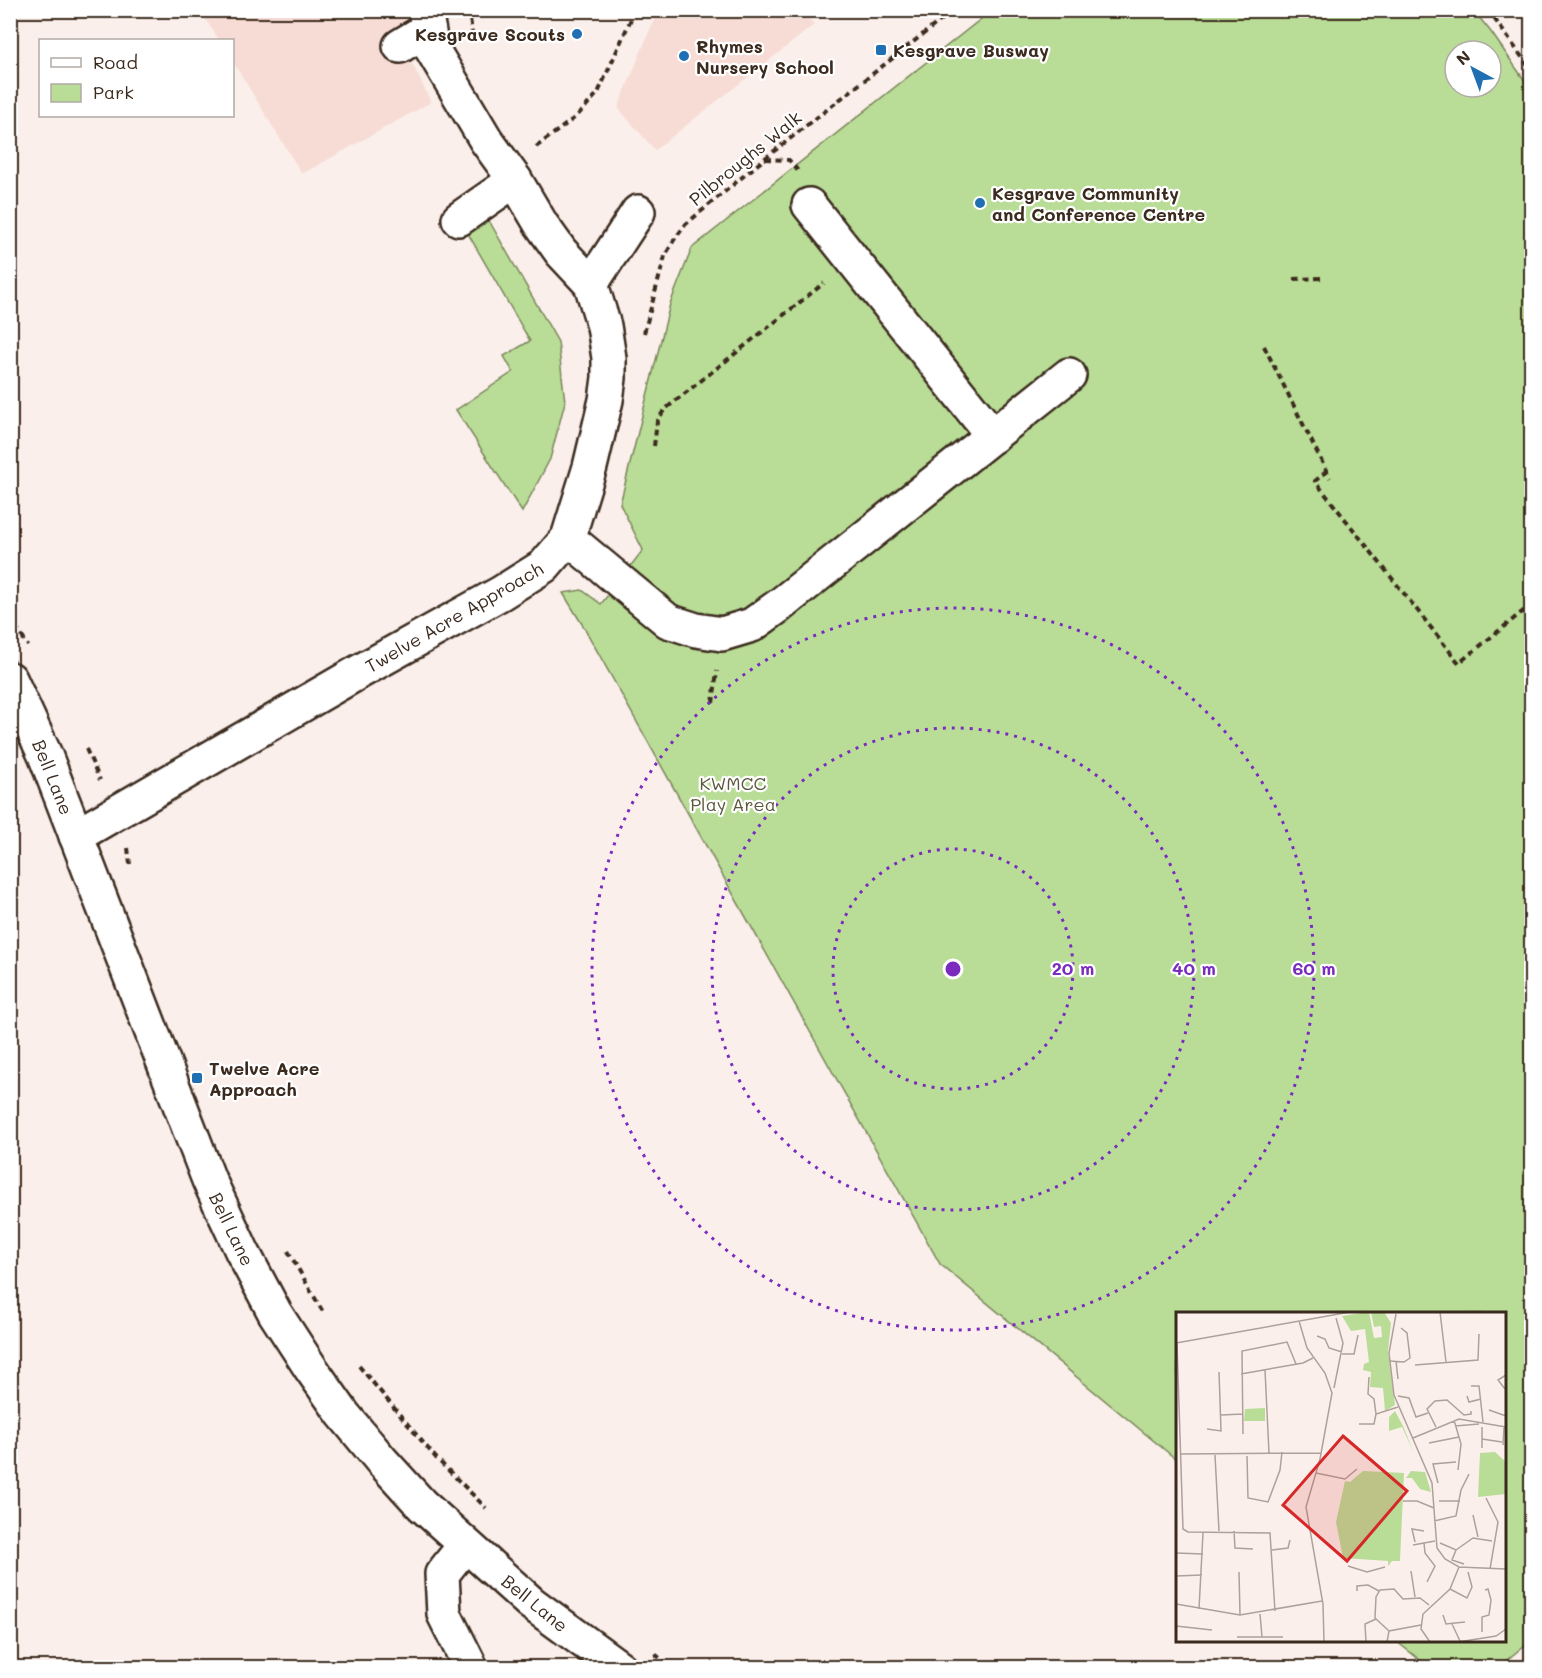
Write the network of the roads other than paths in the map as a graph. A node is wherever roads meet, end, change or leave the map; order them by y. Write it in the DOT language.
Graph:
graph roads {
  1 [pos="427,20"];
  2 [pos="400,46"];
  3 [pos="511,174"];
  4 [pos="809,205"];
  5 [pos="638,212"];
  6 [pos="459,219"];
  7 [pos="591,285"];
  8 [pos="1069,375"];
  9 [pos="993,436"];
  10 [pos="568,538"];
  11 [pos="10,680"];
  12 [pos="76,836"];
  13 [pos="465,1545"];
  14 [pos="612,1666"];
  15 [pos="471,1668"];
  1 -- 2 [label="street"];
  1 -- 3 [label="street, Twelve Acre Approach"];
  3 -- 6 [label="street"];
  3 -- 7 [label="street, Twelve Acre Approach"];
  4 -- 9 [label="street"];
  5 -- 7 [label="street"];
  7 -- 10 [label="street, Twelve Acre Approach"];
  8 -- 9 [label="street"];
  9 -- 10 [label="street"];
  10 -- 12 [label="street, Twelve Acre Approach"];
  11 -- 12 [label="street, Bell Lane"];
  12 -- 13 [label="street, Bell Lane"];
  13 -- 14 [label="street, Bell Lane"];
  13 -- 15 [label="street"];
}
